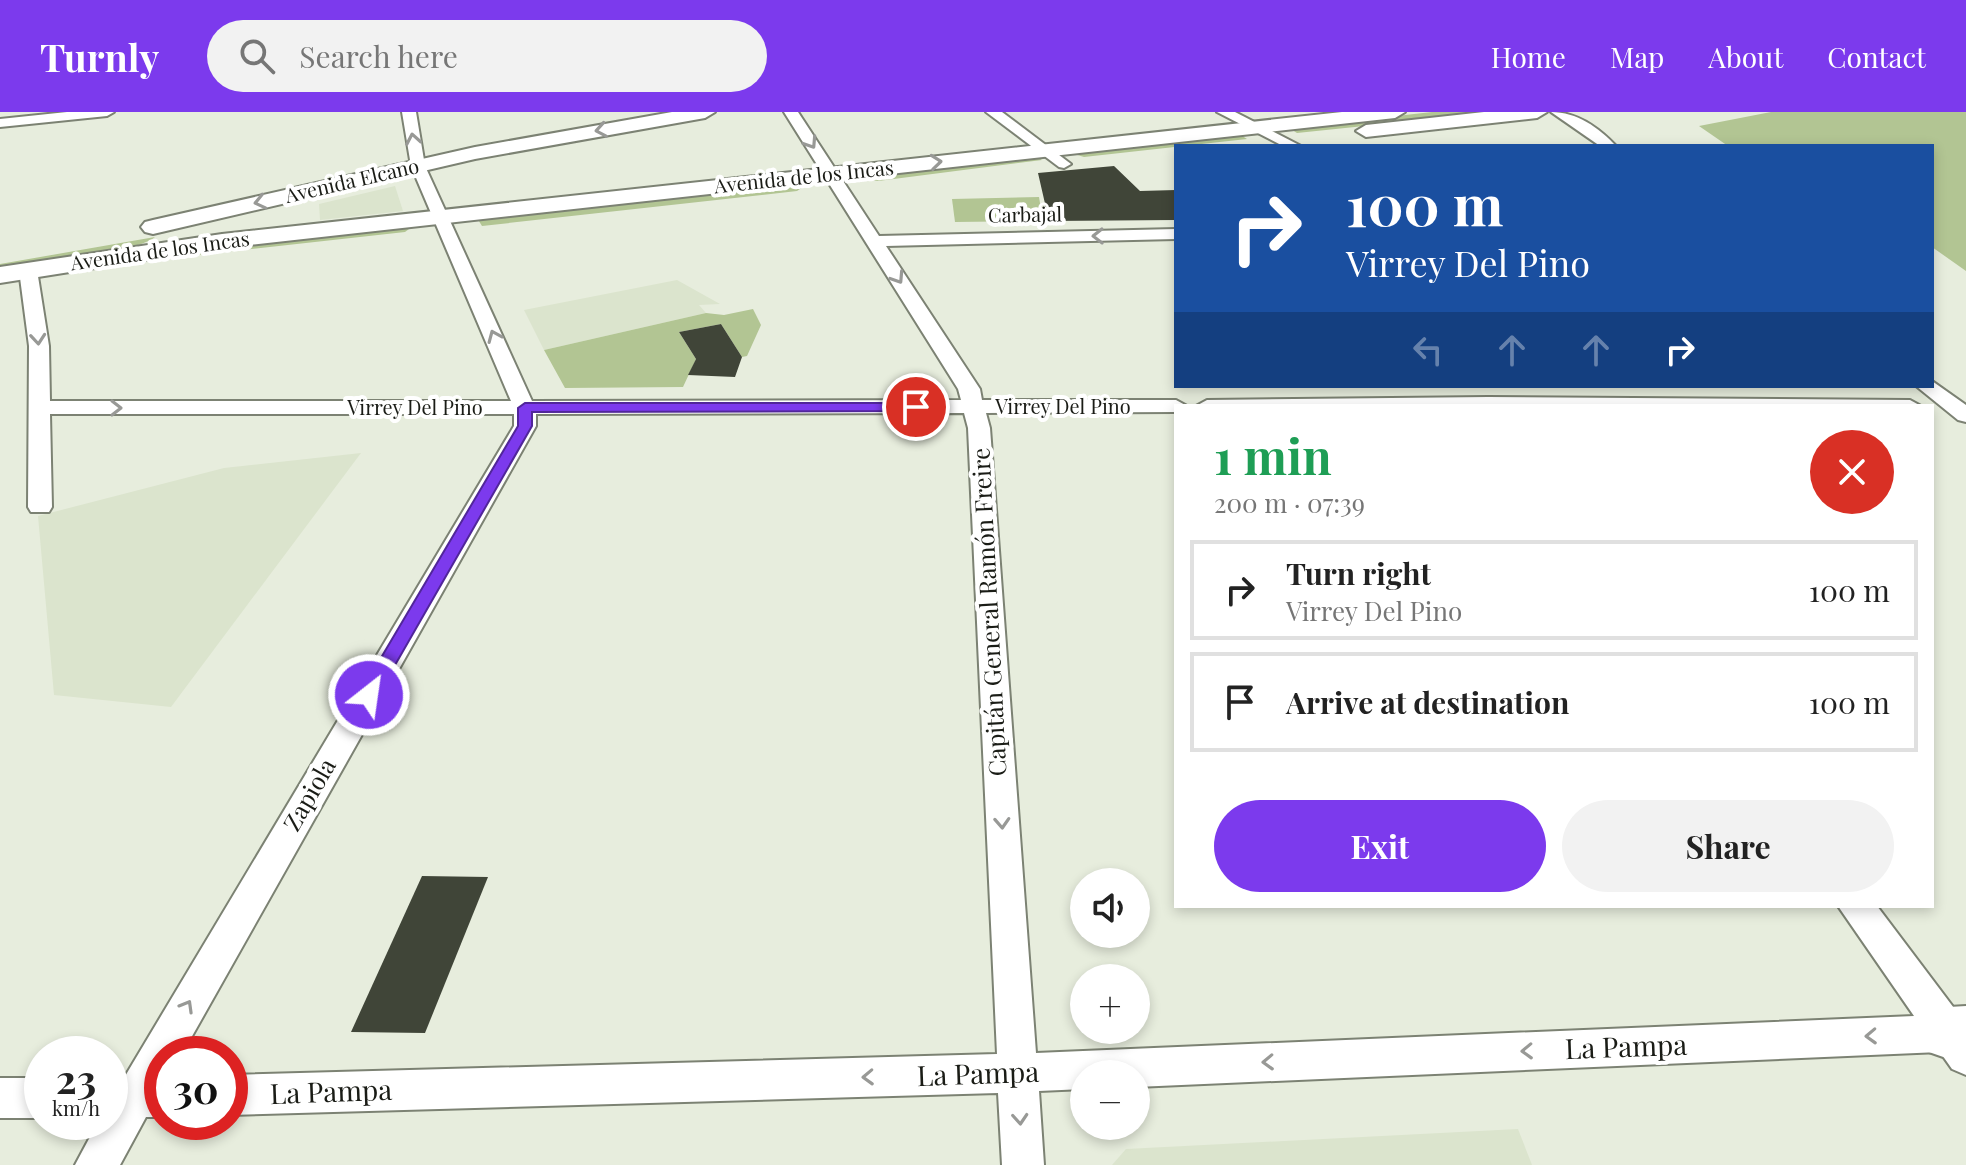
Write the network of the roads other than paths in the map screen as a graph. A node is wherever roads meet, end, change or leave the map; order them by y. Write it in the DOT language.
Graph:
graph roads {
  1 [pos="105,112"];
  2 [pos="409,112"];
  3 [pos="705,112"];
  4 [pos="791,112"];
  5 [pos="993,112"];
  6 [pos="1224,112"];
  7 [pos="1395,112"];
  8 [pos="1537,112"];
  9 [pos="1558,112"];
  10 [pos="0,123"];
  11 [pos="1254,127"];
  12 [pos="1289,143"];
  13 [pos="1268,144"];
  14 [pos="1606,144"];
  15 [pos="1047,149"];
  16 [pos="1174,151"];
  17 [pos="1064,164"];
  18 [pos="418,166"];
  19 [pos="835,182"];
  20 [pos="221,211"];
  21 [pos="445,225"];
  22 [pos="1174,234"];
  23 [pos="151,239"];
  24 [pos="222,241"];
  25 [pos="874,241"];
  26 [pos="0,258"];
  27 [pos="39,269"];
  28 [pos="0,275"];
  29 [pos="1930,388"];
  30 [pos="1484,398"];
  31 [pos="1276,404"];
  32 [pos="1738,404"];
  33 [pos="1174,406"];
  34 [pos="975,407"];
  35 [pos="38,408"];
  36 [pos="525,408"];
  37 [pos="1955,408"];
  38 [pos="40,507"];
  39 [pos="1858,908"];
  40 [pos="1960,1041"];
  41 [pos="1016,1073"];
  42 [pos="248,1094"];
  43 [pos="0,1098"];
  44 [pos="24,1098"];
  45 [pos="135,1098"];
  46 [pos="96,1165"];
  47 [pos="1023,1165"];
  1 -- 10 [label="street"];
  18 -- 2 [label="street, one-way"];
  3 -- 18 [label="main road, Avenida Elcano, one-way"];
  4 -- 19 [label="street, Capitán General Ramón Freire, one-way"];
  5 -- 15 [label="street"];
  6 -- 11 [label="street"];
  7 -- 11 [label="main road, Avenida de los Incas"];
  8 -- 12 [label="main road"];
  9 -- 14 [label="street"];
  11 -- 12 [label="street"];
  11 -- 15 [label="main road, Avenida de los Incas"];
  12 -- 13 [label="main road"];
  15 -- 17 [label="street"];
  19 -- 15 [label="main road, Avenida de los Incas, one-way"];
  16 -- 17 [label="main road, Avenida de los Incas"];
  17 -- 19 [label="main road, Avenida de los Incas"];
  18 -- 20 [label="main road, Avenida Elcano, one-way"];
  18 -- 21 [label="street"];
  19 -- 21 [label="main road, Avenida de los Incas"];
  19 -- 25 [label="street, Capitán General Ramón Freire"];
  20 -- 23 [label="main road, Avenida Elcano"];
  20 -- 24 [label="main road"];
  21 -- 24 [label="main road, Avenida de los Incas"];
  21 -- 27 [label="main road, Avenida de los Incas"];
  36 -- 21 [label="street, one-way"];
  22 -- 25 [label="street, Carbajal, one-way"];
  23 -- 24 [label="main road, Avenida de los Incas"];
  23 -- 26 [label="main road, Avenida Elcano"];
  23 -- 27 [label="main road, Avenida de los Incas"];
  25 -- 34 [label="street, Capitán General Ramón Freire, one-way"];
  27 -- 28 [label="main road"];
  27 -- 35 [label="street, one-way"];
  29 -- 37 [label="street"];
  30 -- 31 [label="street"];
  30 -- 32 [label="street"];
  33 -- 34 [label="street, Virrey Del Pino"];
  34 -- 36 [label="street, Virrey Del Pino"];
  34 -- 41 [label="street, Capitán General Ramón Freire, one-way"];
  35 -- 36 [label="street, Virrey Del Pino, one-way"];
  35 -- 38 [label="street"];
  45 -- 36 [label="street, Zapiola, one-way"];
  39 -- 40 [label="street"];
  40 -- 41 [label="street, La Pampa, one-way"];
  41 -- 42 [label="street, La Pampa, one-way"];
  41 -- 47 [label="street, Capitán General Ramón Freire, one-way"];
  43 -- 44 [label="street"];
  45 -- 46 [label="street, Zapiola"];
}
